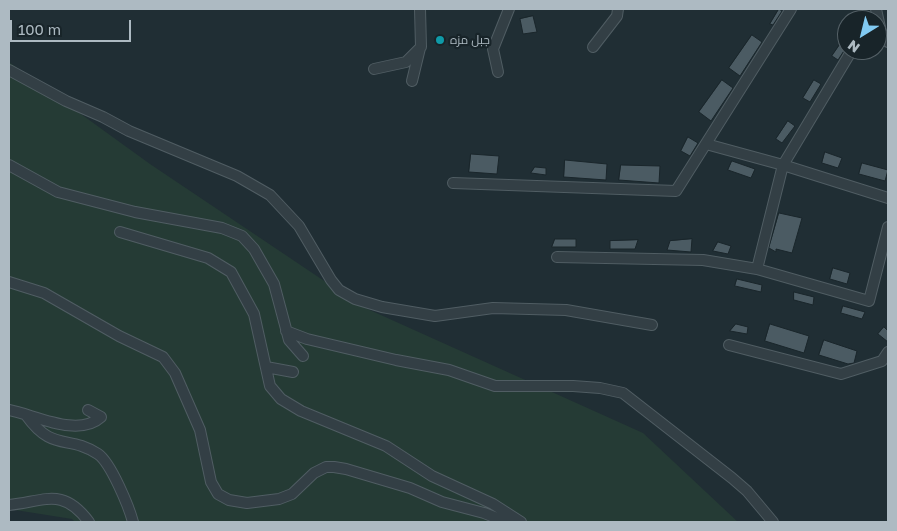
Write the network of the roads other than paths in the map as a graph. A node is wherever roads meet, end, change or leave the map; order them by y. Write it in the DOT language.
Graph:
graph roads {
  1 [pos="420,9"];
  2 [pos="509,9"];
  3 [pos="618,9"];
  4 [pos="791,9"];
  5 [pos="421,47"];
  6 [pos="593,47"];
  7 [pos="846,60"];
  8 [pos="374,69"];
  9 [pos="9,70"];
  10 [pos="498,72"];
  11 [pos="412,81"];
  12 [pos="706,144"];
  13 [pos="9,165"];
  14 [pos="783,165"];
  15 [pos="453,183"];
  16 [pos="888,198"];
  17 [pos="888,227"];
  18 [pos="120,232"];
  19 [pos="557,257"];
  20 [pos="757,269"];
  21 [pos="9,282"];
  22 [pos="652,325"];
  23 [pos="286,331"];
  24 [pos="729,345"];
  25 [pos="888,352"];
  26 [pos="303,356"];
  27 [pos="266,367"];
  28 [pos="293,372"];
  29 [pos="9,410"];
  30 [pos="88,410"];
  31 [pos="26,415"];
  32 [pos="9,505"];
  33 [pos="89,522"];
  34 [pos="133,522"];
  35 [pos="507,522"];
  36 [pos="521,522"];
  37 [pos="773,522"];
  1 -- 5 [label="street"];
  2 -- 10 [label="street"];
  3 -- 6 [label="street"];
  4 -- 12 [label="street"];
  5 -- 8 [label="street"];
  5 -- 11 [label="street"];
  7 -- 14 [label="street"];
  9 -- 22 [label="street"];
  12 -- 14 [label="street"];
  12 -- 15 [label="street"];
  13 -- 23 [label="street"];
  14 -- 16 [label="street"];
  14 -- 20 [label="street"];
  17 -- 20 [label="street"];
  18 -- 27 [label="street"];
  19 -- 20 [label="street"];
  21 -- 35 [label="street"];
  23 -- 26 [label="street"];
  23 -- 37 [label="street"];
  24 -- 25 [label="street"];
  27 -- 28 [label="street"];
  27 -- 36 [label="street"];
  29 -- 31 [label="street"];
  30 -- 31 [label="street"];
  31 -- 34 [label="street"];
  32 -- 33 [label="street"];
}
